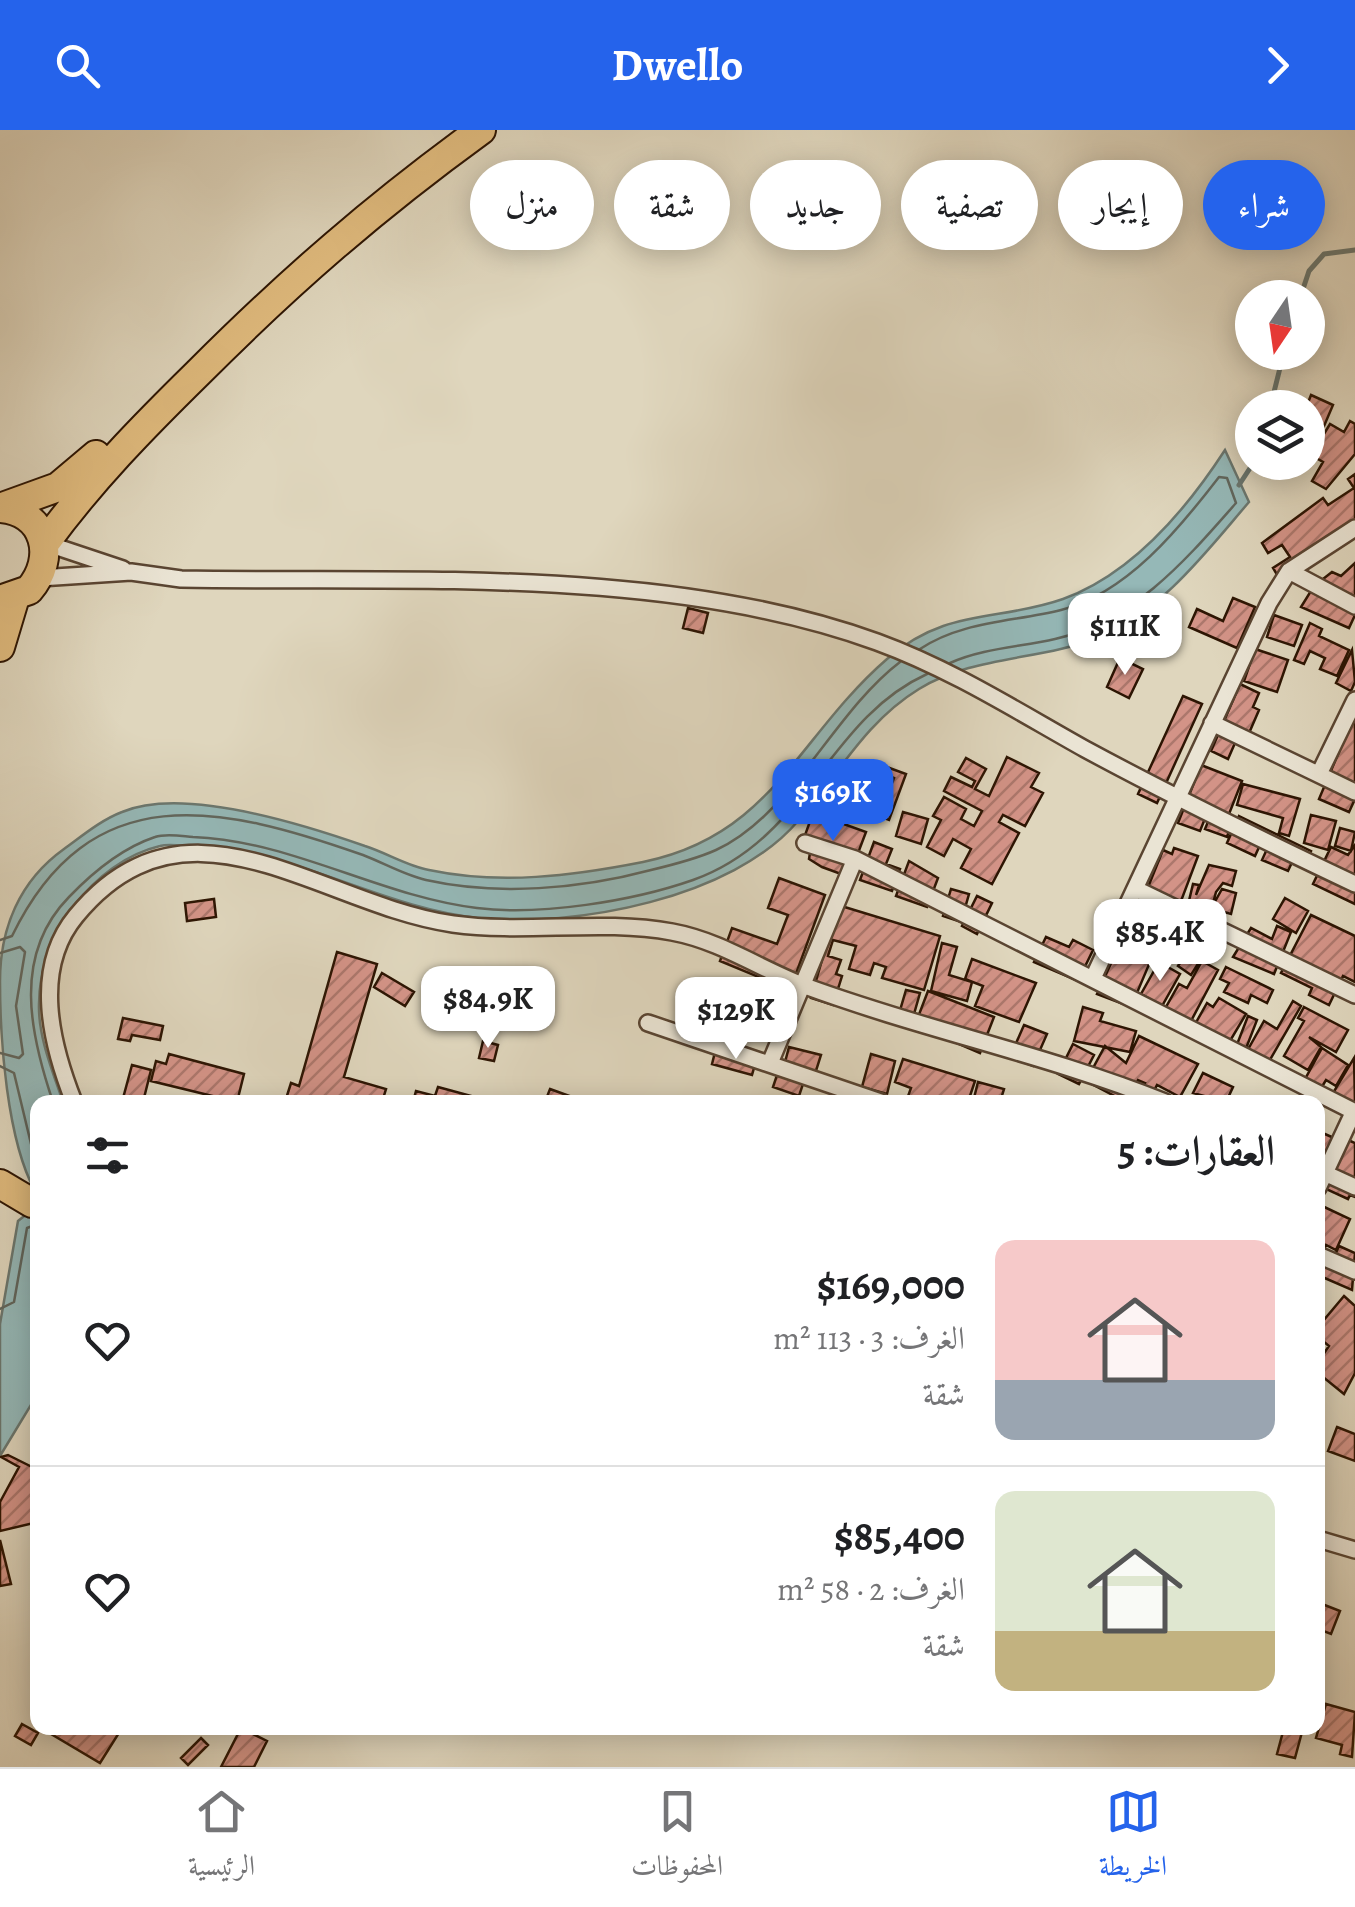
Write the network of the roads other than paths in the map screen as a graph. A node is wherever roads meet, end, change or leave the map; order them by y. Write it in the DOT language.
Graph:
graph roads {
  1 [pos="451,130"];
  2 [pos="481,130"];
  3 [pos="0,508"];
  4 [pos="1355,528"];
  5 [pos="45,543"];
  6 [pos="1289,571"];
  7 [pos="131,572"];
  8 [pos="40,578"];
  9 [pos="8,599"];
  10 [pos="1355,606"];
  11 [pos="0,647"];
  12 [pos="1355,700"];
  13 [pos="1212,723"];
  14 [pos="1318,774"];
  15 [pos="1355,792"];
  16 [pos="1176,797"];
  17 [pos="805,842"];
  18 [pos="855,858"];
  19 [pos="1355,884"];
  20 [pos="1136,888"];
  21 [pos="1094,976"];
  22 [pos="804,985"];
  23 [pos="1355,995"];
  24 [pos="648,1023"];
  25 [pos="770,1063"];
  26 [pos="72,1095"];
  27 [pos="861,1095"];
  28 [pos="1134,1095"];
  29 [pos="1322,1095"];
  30 [pos="1325,1096"];
  31 [pos="1355,1112"];
  32 [pos="1325,1168"];
  33 [pos="1325,1178"];
  34 [pos="0,1184"];
  35 [pos="1355,1186"];
  36 [pos="0,1194"];
  37 [pos="30,1201"];
  38 [pos="30,1203"];
  39 [pos="0,1204"];
  40 [pos="30,1204"];
  41 [pos="1325,1259"];
  42 [pos="1355,1271"];
  43 [pos="1325,1541"];
  44 [pos="1355,1550"];
  1 -- 3 [label="highway"];
  2 -- 5 [label="highway"];
  3 -- 5 [label="highway"];
  4 -- 6 [label="street"];
  5 -- 7 [label="street"];
  5 -- 8 [label="highway"];
  6 -- 10 [label="street"];
  6 -- 13 [label="street"];
  7 -- 8 [label="street"];
  7 -- 16 [label="street"];
  8 -- 9 [label="highway"];
  9 -- 11 [label="highway"];
  12 -- 14 [label="street"];
  13 -- 14 [label="street"];
  13 -- 16 [label="street"];
  14 -- 15 [label="street"];
  16 -- 19 [label="street"];
  16 -- 20 [label="street"];
  17 -- 18 [label="street"];
  18 -- 21 [label="street"];
  18 -- 22 [label="street"];
  20 -- 21 [label="street"];
  20 -- 23 [label="street"];
  21 -- 29 [label="street"];
  22 -- 25 [label="street"];
  22 -- 26 [label="street"];
  22 -- 28 [label="street"];
  24 -- 25 [label="street"];
  25 -- 27 [label="street"];
  30 -- 31 [label="street"];
  31 -- 32 [label="street"];
  33 -- 35 [label="street"];
  34 -- 37 [label="highway"];
  36 -- 38 [label="street"];
  39 -- 40 [label="highway"];
  41 -- 42 [label="street"];
  43 -- 44 [label="street"];
}
